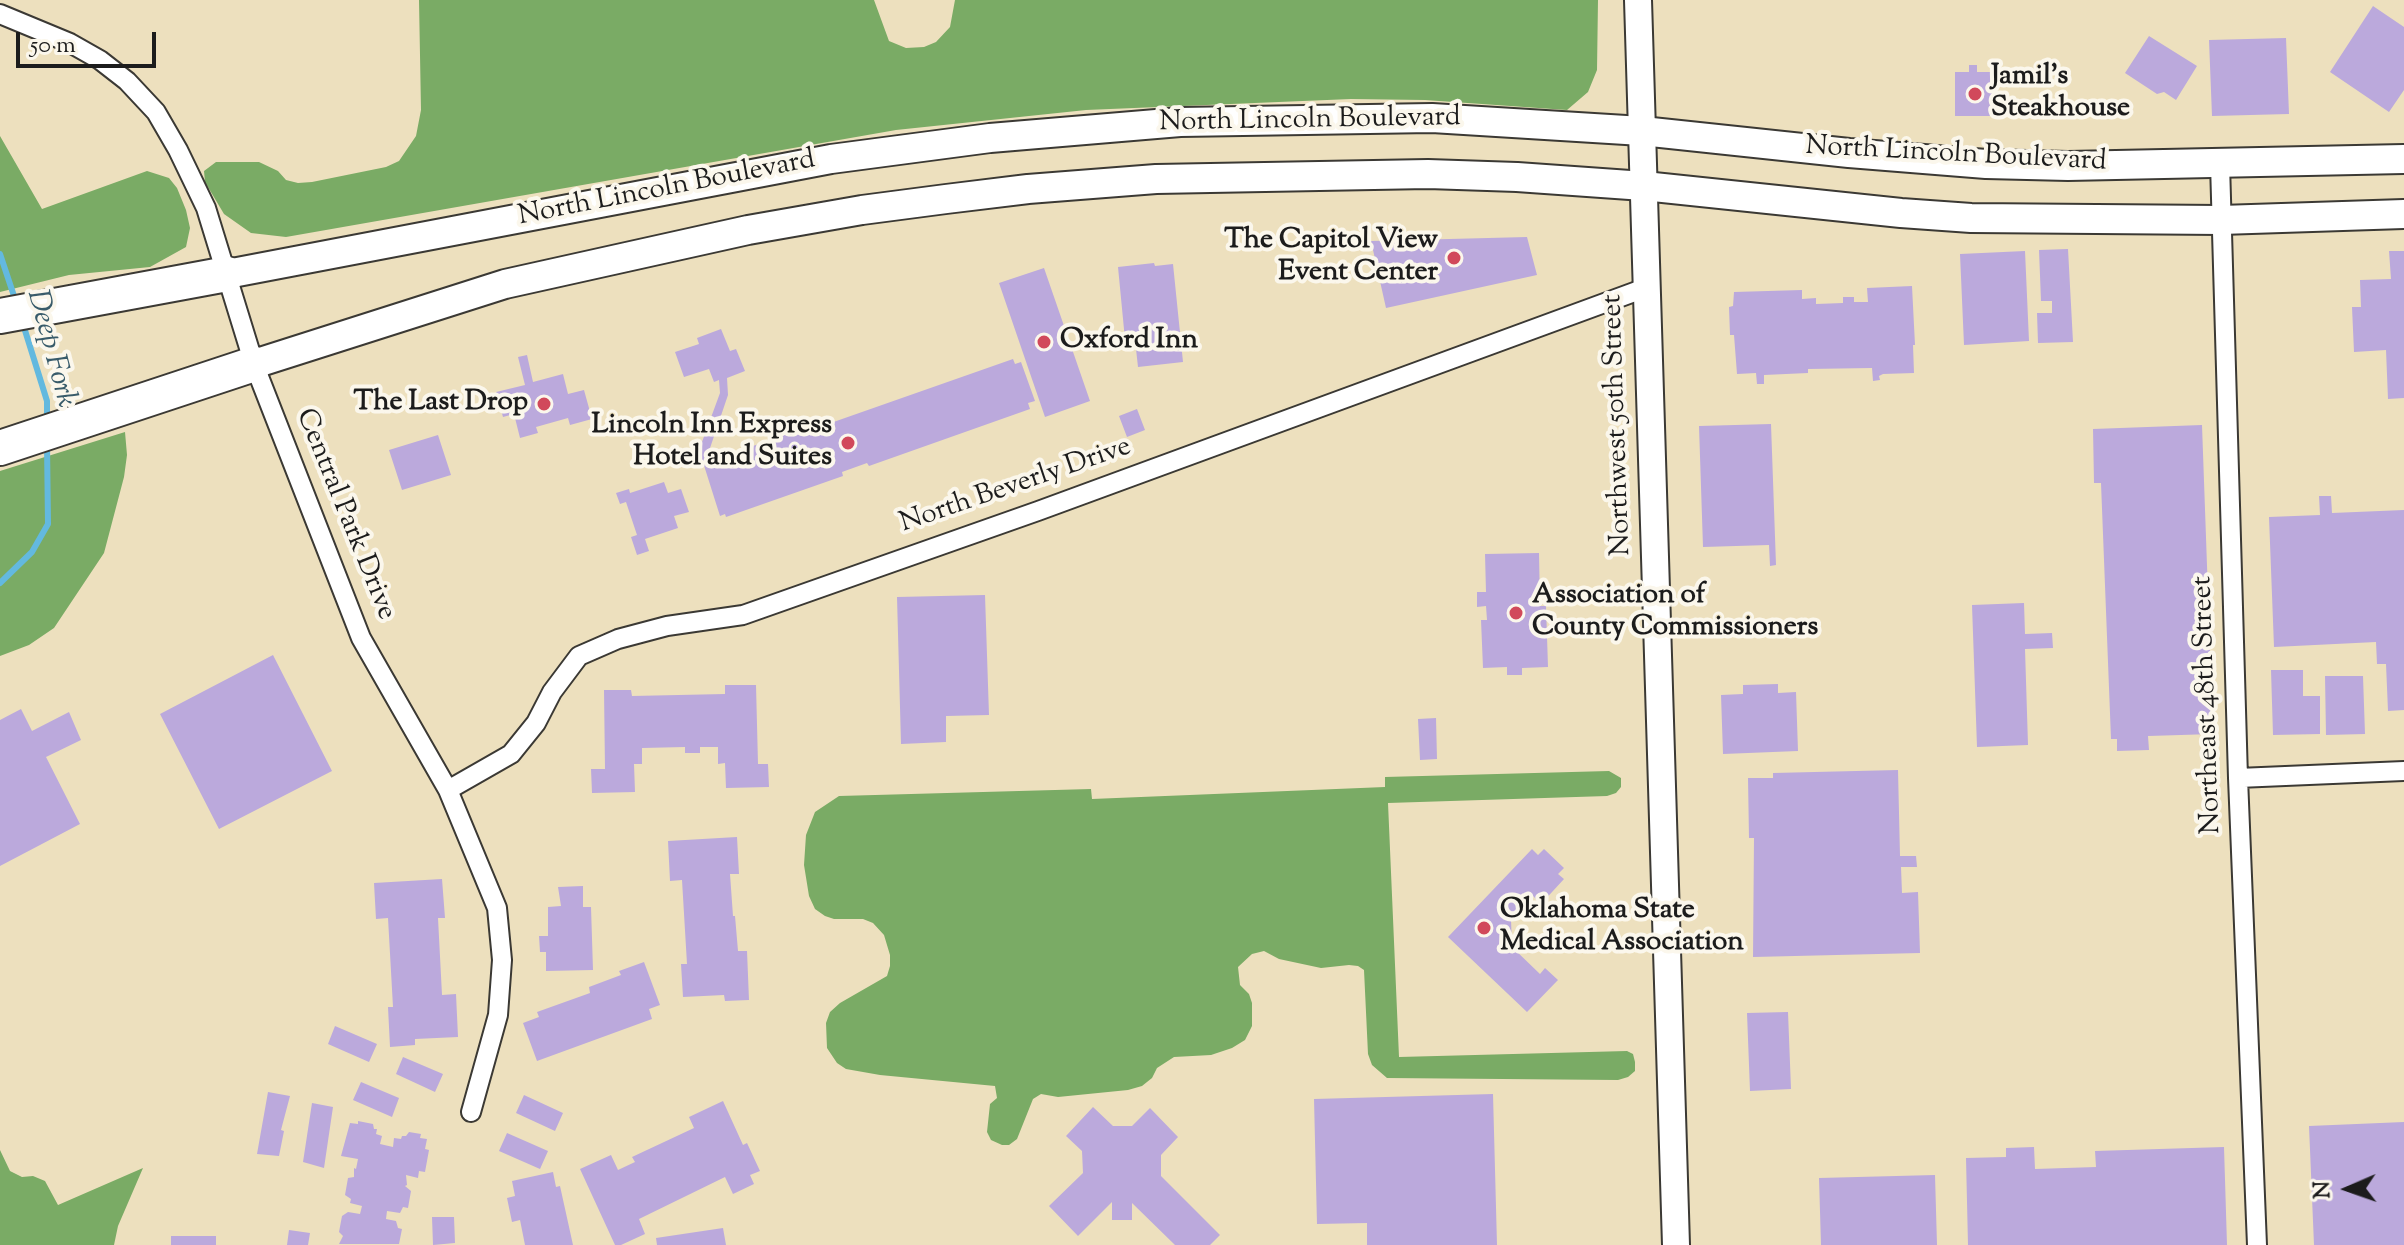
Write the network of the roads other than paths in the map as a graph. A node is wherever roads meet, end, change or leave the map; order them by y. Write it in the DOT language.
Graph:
graph roads {
  1 [pos="1638,0"];
  2 [pos="0,14"];
  3 [pos="1642,131"];
  4 [pos="2404,159"];
  5 [pos="2220,164"];
  6 [pos="1644,186"];
  7 [pos="2404,214"];
  8 [pos="2221,220"];
  9 [pos="227,274"];
  10 [pos="1648,287"];
  11 [pos="0,316"];
  12 [pos="254,364"];
  13 [pos="0,448"];
  14 [pos="2404,771"];
  15 [pos="2238,778"];
  16 [pos="448,790"];
  17 [pos="471,1112"];
  18 [pos="1676,1245"];
  19 [pos="2257,1245"];
  1 -- 3 [label="main road, Northwest 50th Street"];
  2 -- 9 [label="street, Central Park Drive"];
  3 -- 5 [label="main road, North Lincoln Boulevard"];
  3 -- 6 [label="main road, Northwest 50th Street"];
  3 -- 9 [label="main road, North Lincoln Boulevard"];
  4 -- 5 [label="main road, North Lincoln Boulevard"];
  5 -- 8 [label="street, Northeast 48th Street"];
  6 -- 8 [label="main road, North Lincoln Boulevard"];
  6 -- 10 [label="main road, Northwest 50th Street"];
  6 -- 12 [label="main road, North Lincoln Boulevard"];
  7 -- 8 [label="main road, North Lincoln Boulevard"];
  8 -- 15 [label="street, Northeast 48th Street"];
  9 -- 11 [label="highway"];
  9 -- 12 [label="street, Central Park Drive"];
  10 -- 16 [label="street, North Beverly Drive"];
  10 -- 18 [label="main road, Northwest 50th Street"];
  12 -- 13 [label="highway"];
  12 -- 16 [label="street, Central Park Drive"];
  14 -- 15 [label="street"];
  15 -- 19 [label="street, Northeast 48th Street"];
  16 -- 17 [label="street, Central Park Drive"];
}
